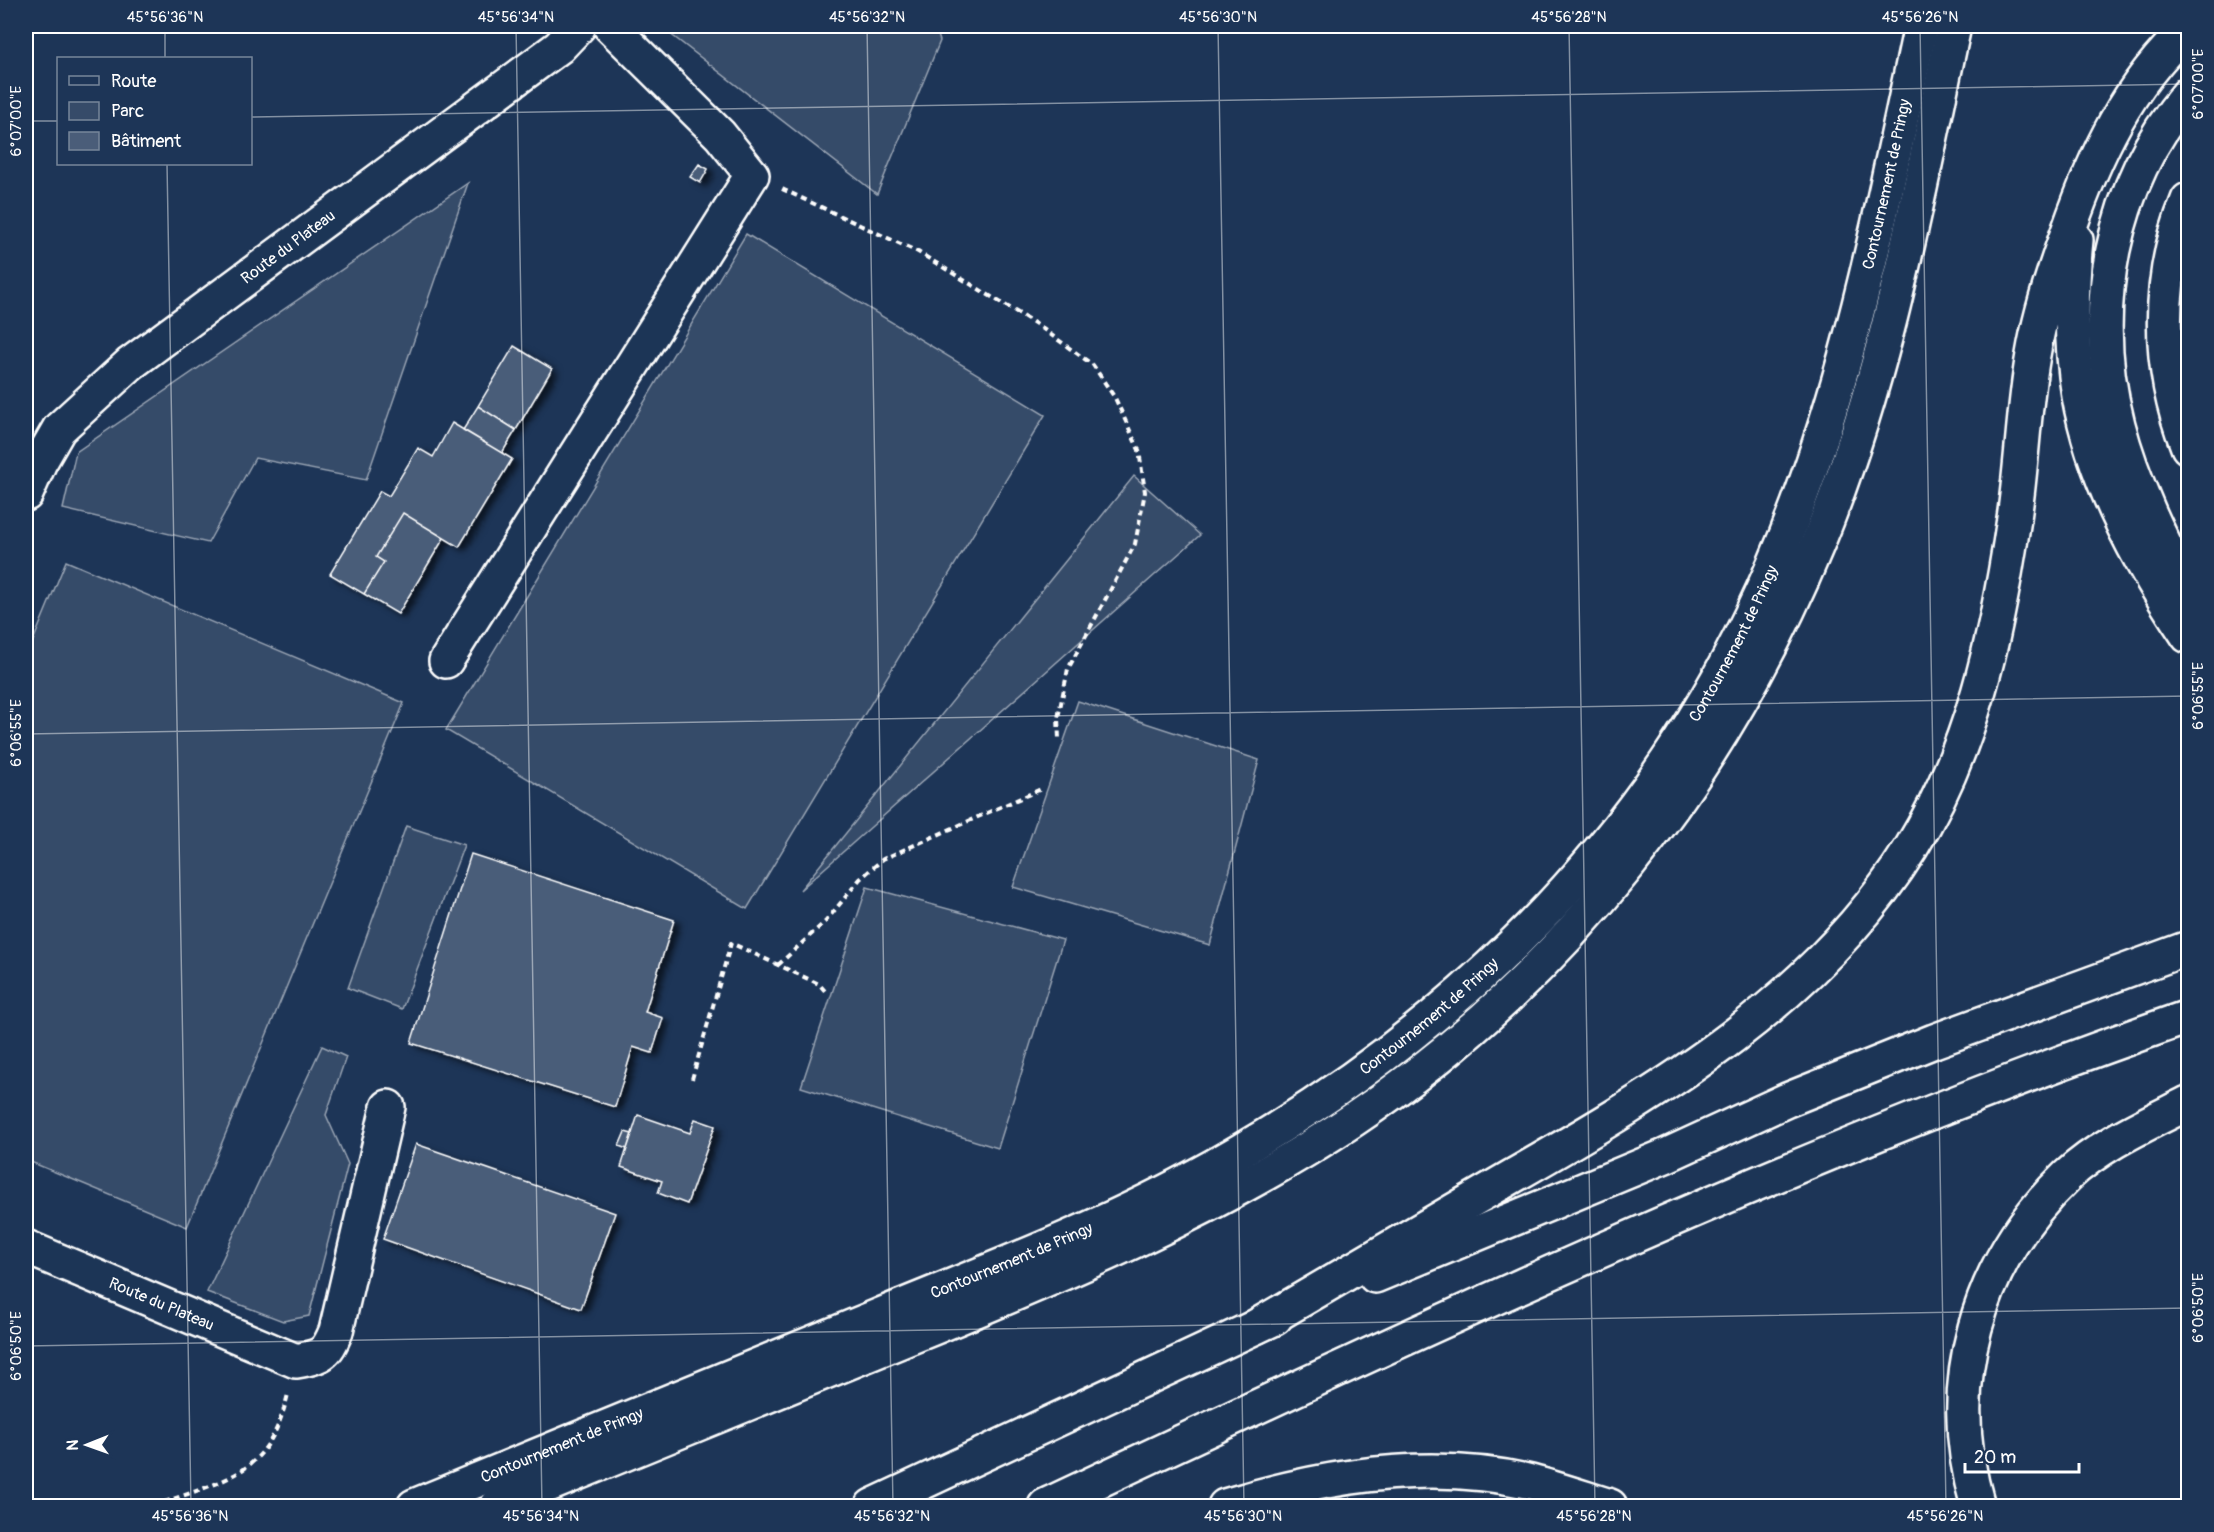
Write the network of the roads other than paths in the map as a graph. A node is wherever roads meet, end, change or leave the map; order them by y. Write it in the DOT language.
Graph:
graph roads {
  1 [pos="579,26"];
  2 [pos="610,26"];
  3 [pos="1921,26"];
  4 [pos="1954,26"];
  5 [pos="2188,29"];
  6 [pos="2188,94"];
  7 [pos="2083,188"];
  8 [pos="2188,200"];
  9 [pos="2188,447"];
  10 [pos="26,494"];
  11 [pos="2188,593"];
  12 [pos="2188,636"];
  13 [pos="446,661"];
  14 [pos="2188,948"];
  15 [pos="2188,1017"];
  16 [pos="2188,1103"];
  17 [pos="388,1107"];
  18 [pos="26,1247"];
  19 [pos="1255,1326"];
  20 [pos="414,1506"];
  21 [pos="497,1506"];
  22 [pos="872,1506"];
  23 [pos="1045,1506"];
  24 [pos="1225,1506"];
  25 [pos="1610,1506"];
  26 [pos="1978,1506"];
  1 -- 10 [label="main road, Route du Plateau"];
  2 -- 13 [label="main road"];
  3 -- 20 [label="main road, Contournement de Pringy"];
  4 -- 21 [label="main road, Contournement de Pringy"];
  5 -- 7 [label="main road"];
  6 -- 11 [label="main road"];
  7 -- 12 [label="main road"];
  7 -- 19 [label="main road"];
  8 -- 9 [label="main road"];
  14 -- 19 [label="main road"];
  15 -- 23 [label="main road"];
  16 -- 26 [label="main road"];
  17 -- 18 [label="main road, Route du Plateau"];
  19 -- 22 [label="main road"];
  24 -- 25 [label="main road"];
}
